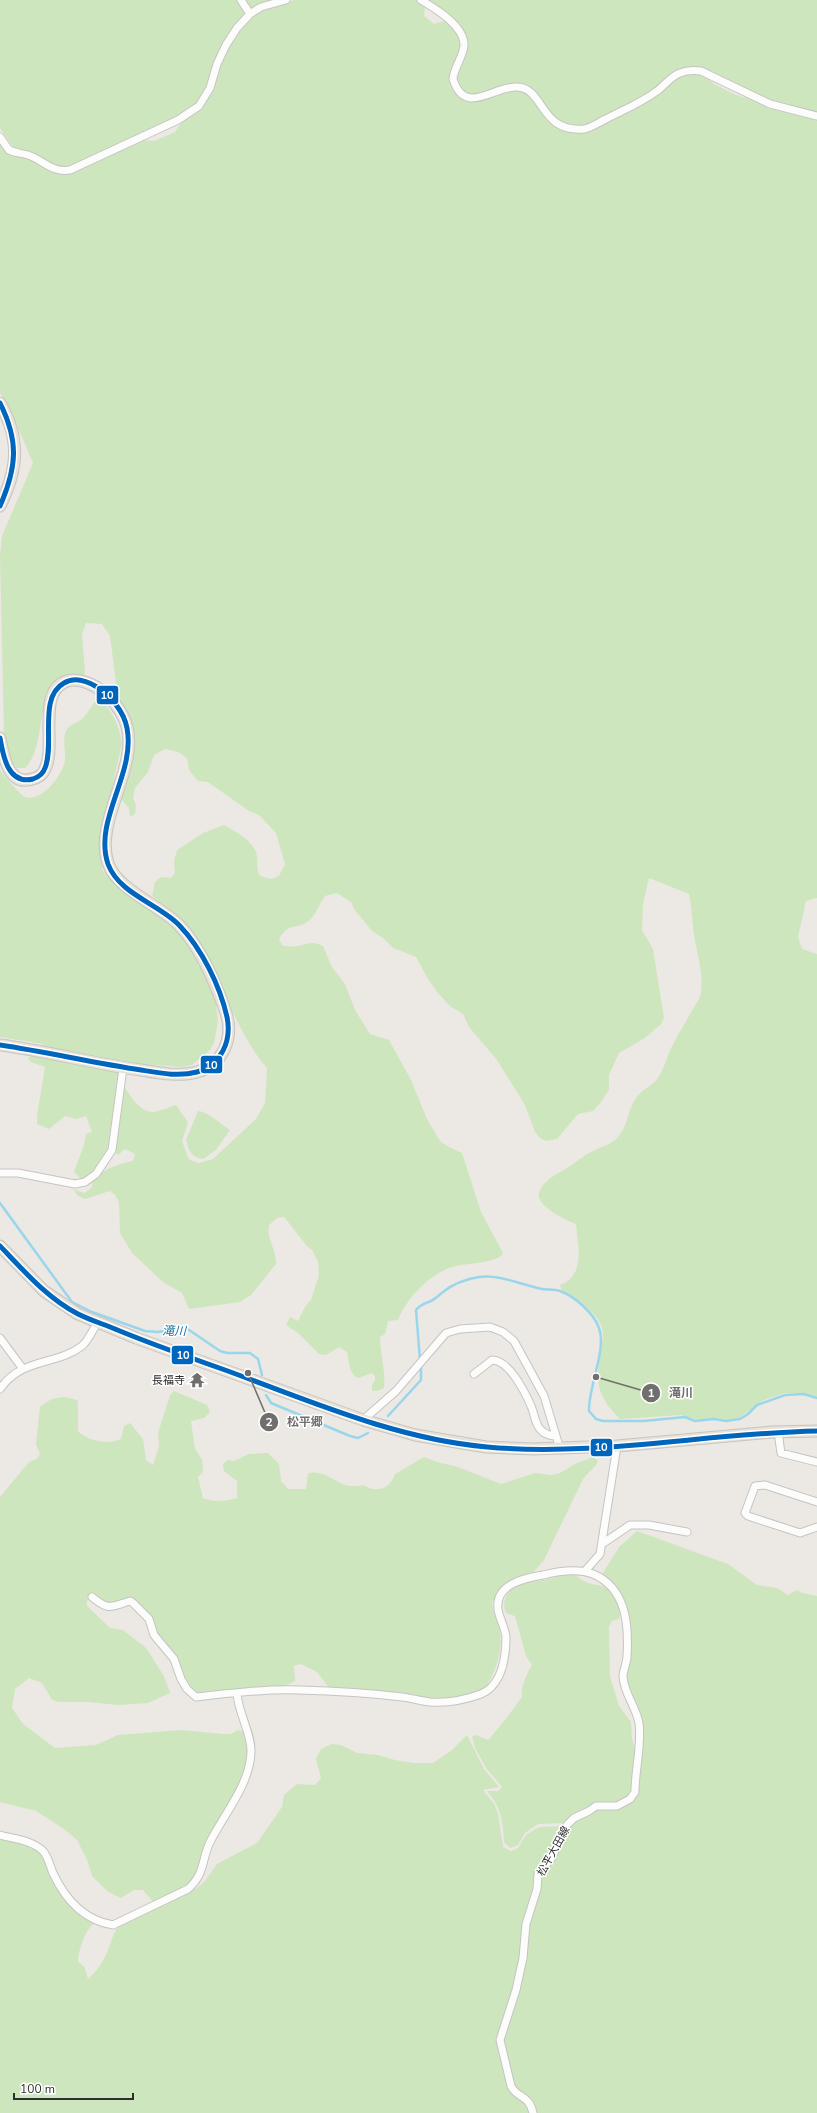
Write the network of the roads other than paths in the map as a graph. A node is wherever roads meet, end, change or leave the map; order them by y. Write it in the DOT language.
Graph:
graph roads {
  1 [pos="241,0"];
  2 [pos="286,0"];
  3 [pos="421,0"];
  4 [pos="250,14"];
  5 [pos="817,116"];
  6 [pos="0,137"];
  7 [pos="0,403"];
  8 [pos="0,506"];
  9 [pos="0,738"];
  10 [pos="0,1045"];
  11 [pos="124,1068"];
  12 [pos="0,1173"];
  13 [pos="0,1246"];
  14 [pos="97,1323"];
  15 [pos="0,1338"];
  16 [pos="23,1369"];
  17 [pos="474,1374"];
  18 [pos="0,1389"];
  19 [pos="364,1420"];
  20 [pos="778,1432"];
  21 [pos="817,1432"];
  22 [pos="556,1436"];
  23 [pos="616,1446"];
  24 [pos="560,1449"];
  25 [pos="817,1462"];
  26 [pos="817,1502"];
  27 [pos="817,1528"];
  28 [pos="687,1532"];
  29 [pos="602,1544"];
  30 [pos="585,1571"];
  31 [pos="92,1597"];
  32 [pos="237,1693"];
  33 [pos="0,1835"];
  34 [pos="533,2113"];
  1 -- 4 [label="street"];
  2 -- 4 [label="street"];
  3 -- 5 [label="street"];
  4 -- 6 [label="street"];
  7 -- 8 [label="highway"];
  9 -- 11 [label="highway"];
  10 -- 11 [label="highway"];
  11 -- 12 [label="street"];
  13 -- 14 [label="highway"];
  14 -- 16 [label="street"];
  14 -- 19 [label="highway"];
  15 -- 16 [label="street"];
  16 -- 18 [label="street"];
  17 -- 22 [label="street"];
  19 -- 22 [label="street"];
  19 -- 24 [label="highway"];
  20 -- 21 [label="highway"];
  20 -- 23 [label="highway"];
  20 -- 25 [label="street"];
  22 -- 24 [label="street"];
  23 -- 24 [label="highway"];
  23 -- 29 [label="street"];
  26 -- 27 [label="street"];
  28 -- 29 [label="street"];
  29 -- 30 [label="street"];
  30 -- 32 [label="street"];
  30 -- 34 [label="street, 松平大田線"];
  31 -- 32 [label="street"];
  32 -- 33 [label="street"];
}
